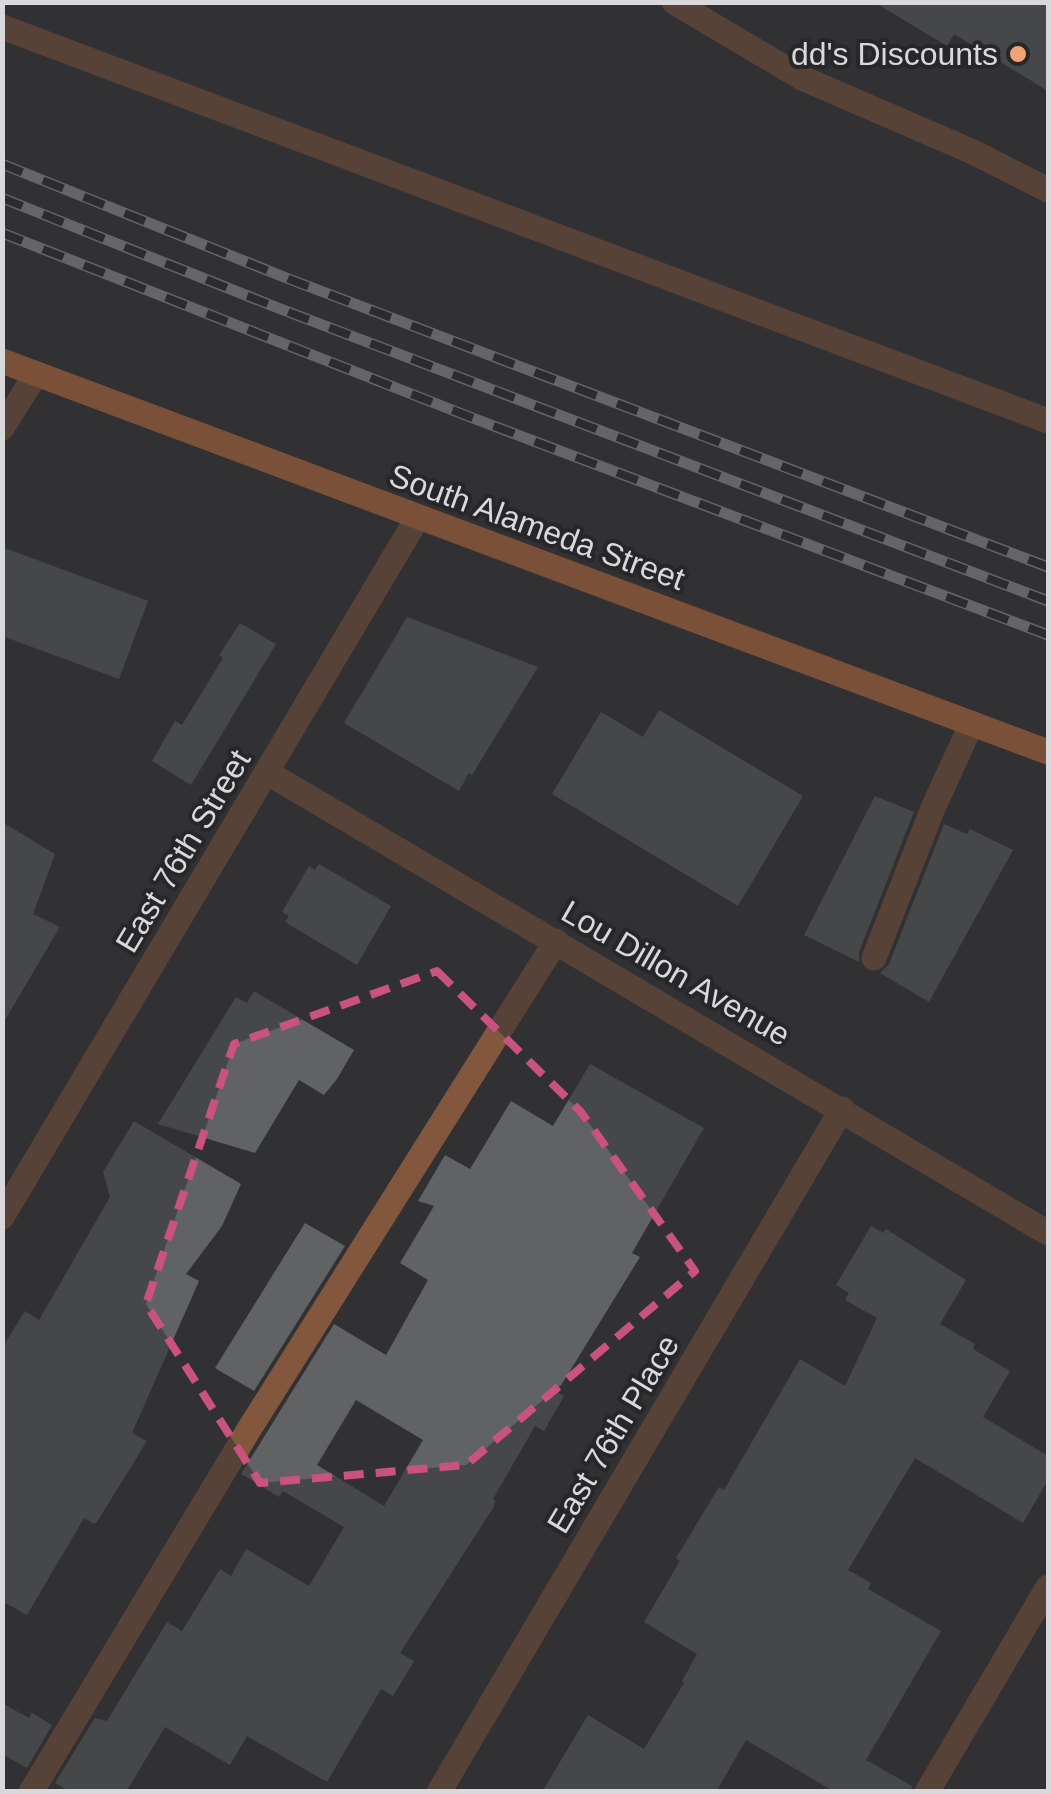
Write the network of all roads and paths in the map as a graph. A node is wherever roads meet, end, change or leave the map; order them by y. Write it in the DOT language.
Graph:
graph roads {
  1 [pos="674,2"];
  2 [pos="2,27"];
  3 [pos="1048,190"];
  4 [pos="2,361"];
  5 [pos="36,374"];
  6 [pos="1048,421"];
  7 [pos="2,428"];
  8 [pos="418,517"];
  9 [pos="972,723"];
  10 [pos="1048,752"];
  11 [pos="268,773"];
  12 [pos="556,941"];
  13 [pos="874,958"];
  14 [pos="842,1108"];
  15 [pos="2,1216"];
  16 [pos="1048,1233"];
  17 [pos="1048,1587"];
  18 [pos="31,1792"];
  19 [pos="439,1792"];
  20 [pos="927,1792"];
  1 -- 3 [label="street"];
  2 -- 6 [label="street"];
  4 -- 5 [label="main road, South Alameda Street"];
  5 -- 7 [label="street"];
  5 -- 8 [label="main road, South Alameda Street"];
  8 -- 9 [label="main road, South Alameda Street"];
  8 -- 11 [label="street, East 76th Street"];
  9 -- 10 [label="main road, South Alameda Street"];
  9 -- 13 [label="street"];
  11 -- 12 [label="street, Lou Dillon Avenue"];
  11 -- 15 [label="street, East 76th Street"];
  12 -- 14 [label="street, Lou Dillon Avenue"];
  12 -- 18 [label="street"];
  14 -- 16 [label="street, Lou Dillon Avenue"];
  14 -- 19 [label="street, East 76th Place"];
  17 -- 20 [label="street"];
}
